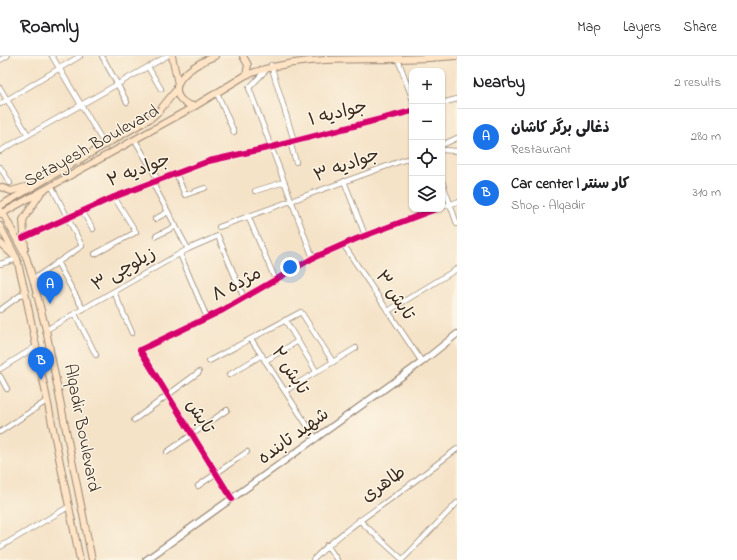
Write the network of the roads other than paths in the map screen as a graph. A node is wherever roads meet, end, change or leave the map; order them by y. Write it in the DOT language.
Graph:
graph roads {
  1 [pos="7,56"];
  2 [pos="52,56"];
  3 [pos="80,56"];
  4 [pos="102,56"];
  5 [pos="167,56"];
  6 [pos="172,56"];
  7 [pos="215,56"];
  8 [pos="243,56"];
  9 [pos="456,56"];
  10 [pos="0,60"];
  11 [pos="398,60"];
  12 [pos="271,65"];
  13 [pos="148,67"];
  14 [pos="59,69"];
  15 [pos="246,75"];
  16 [pos="117,84"];
  17 [pos="177,87"];
  18 [pos="0,88"];
  19 [pos="160,89"];
  20 [pos="409,90"];
  21 [pos="217,93"];
  22 [pos="457,99"];
  23 [pos="7,100"];
  24 [pos="127,102"];
  25 [pos="445,102"];
  26 [pos="0,104"];
  27 [pos="81,105"];
  28 [pos="195,106"];
  29 [pos="409,112"];
  30 [pos="234,132"];
  31 [pos="28,135"];
  32 [pos="457,138"];
  33 [pos="135,140"];
  34 [pos="292,142"];
  35 [pos="445,144"];
  36 [pos="105,145"];
  37 [pos="272,147"];
  38 [pos="445,150"];
  39 [pos="457,151"];
  40 [pos="0,152"];
  41 [pos="81,158"];
  42 [pos="409,158"];
  43 [pos="296,162"];
  44 [pos="0,167"];
  45 [pos="86,167"];
  46 [pos="176,173"];
  47 [pos="158,180"];
  48 [pos="39,181"];
  49 [pos="344,181"];
  50 [pos="152,182"];
  51 [pos="284,182"];
  52 [pos="10,183"];
  53 [pos="0,187"];
  54 [pos="52,187"];
  55 [pos="205,188"];
  56 [pos="255,191"];
  57 [pos="445,191"];
  58 [pos="41,193"];
  59 [pos="114,197"];
  60 [pos="291,200"];
  61 [pos="457,202"];
  62 [pos="449,204"];
  63 [pos="0,206"];
  64 [pos="445,206"];
  65 [pos="82,211"];
  66 [pos="168,212"];
  67 [pos="428,212"];
  68 [pos="1,213"];
  69 [pos="248,216"];
  70 [pos="68,217"];
  71 [pos="155,219"];
  72 [pos="457,224"];
  73 [pos="0,226"];
  74 [pos="176,226"];
  75 [pos="219,227"];
  76 [pos="93,229"];
  77 [pos="365,235"];
  78 [pos="156,236"];
  79 [pos="23,238"];
  80 [pos="0,243"];
  81 [pos="344,244"];
  82 [pos="188,250"];
  83 [pos="96,254"];
  84 [pos="180,254"];
  85 [pos="26,257"];
  86 [pos="313,258"];
  87 [pos="17,259"];
  88 [pos="56,262"];
  89 [pos="0,264"];
  90 [pos="457,269"];
  91 [pos="33,278"];
  92 [pos="276,281"];
  93 [pos="25,292"];
  94 [pos="114,292"];
  95 [pos="244,298"];
  96 [pos="83,309"];
  97 [pos="0,310"];
  98 [pos="388,311"];
  99 [pos="42,314"];
  100 [pos="75,314"];
  101 [pos="31,316"];
  102 [pos="208,318"];
  103 [pos="285,320"];
  104 [pos="46,330"];
  105 [pos="132,333"];
  106 [pos="457,334"];
  107 [pos="251,339"];
  108 [pos="298,341"];
  109 [pos="37,346"];
  110 [pos="356,348"];
  111 [pos="140,350"];
  112 [pos="96,355"];
  113 [pos="262,355"];
  114 [pos="209,361"];
  115 [pos="265,361"];
  116 [pos="332,362"];
  117 [pos="422,362"];
  118 [pos="0,369"];
  119 [pos="316,371"];
  120 [pos="199,372"];
  121 [pos="229,375"];
  122 [pos="0,376"];
  123 [pos="7,389"];
  124 [pos="285,391"];
  125 [pos="168,396"];
  126 [pos="48,400"];
  127 [pos="227,410"];
  128 [pos="134,420"];
  129 [pos="0,432"];
  130 [pos="192,435"];
  131 [pos="316,439"];
  132 [pos="457,449"];
  133 [pos="167,452"];
  134 [pos="247,452"];
  135 [pos="216,473"];
  136 [pos="198,486"];
  137 [pos="232,499"];
  138 [pos="457,503"];
  139 [pos="70,506"];
  140 [pos="359,520"];
  141 [pos="327,545"];
  142 [pos="0,547"];
  143 [pos="80,560"];
  144 [pos="92,560"];
  145 [pos="146,560"];
  146 [pos="313,560"];
  147 [pos="337,560"];
  148 [pos="402,560"];
  1 -- 10 [label="street"];
  2 -- 14 [label="street"];
  3 -- 14 [label="street"];
  4 -- 16 [label="street"];
  5 -- 13 [label="street"];
  6 -- 17 [label="main road"];
  7 -- 17 [label="main road, Setayesh Boulevard"];
  8 -- 15 [label="main road"];
  9 -- 11 [label="main road, Setayesh Boulevard"];
  11 -- 12 [label="main road, Setayesh Boulevard"];
  11 -- 20 [label="street"];
  12 -- 15 [label="main road, Setayesh Boulevard"];
  12 -- 34 [label="street"];
  12 -- 37 [label="street"];
  13 -- 16 [label="street"];
  13 -- 19 [label="street"];
  14 -- 23 [label="street"];
  14 -- 27 [label="street"];
  15 -- 21 [label="main road, Setayesh Boulevard"];
  16 -- 24 [label="street"];
  16 -- 27 [label="street"];
  17 -- 28 [label="main road"];
  17 -- 36 [label="main road, Setayesh Boulevard"];
  18 -- 23 [label="street"];
  21 -- 28 [label="main road, Setayesh Boulevard"];
  21 -- 30 [label="street"];
  22 -- 25 [label="street"];
  23 -- 26 [label="street"];
  23 -- 31 [label="street"];
  27 -- 31 [label="street"];
  27 -- 36 [label="street"];
  28 -- 33 [label="main road, Setayesh Boulevard"];
  29 -- 34 [label="street, جوادیه ۱"];
  31 -- 40 [label="street"];
  32 -- 35 [label="street"];
  33 -- 45 [label="main road, Setayesh Boulevard"];
  33 -- 47 [label="street"];
  34 -- 37 [label="street, جوادیه ۱"];
  34 -- 43 [label="street"];
  36 -- 41 [label="main road, Setayesh Boulevard"];
  37 -- 46 [label="street, جوادیه ۲"];
  37 -- 51 [label="street"];
  38 -- 39 [label="street"];
  41 -- 45 [label="main road"];
  41 -- 48 [label="main road, Setayesh Boulevard"];
  42 -- 49 [label="street, جوادیه ۳"];
  44 -- 52 [label="street"];
  45 -- 54 [label="main road, Setayesh Boulevard"];
  46 -- 47 [label="street, جوادیه ۲"];
  46 -- 55 [label="street"];
  47 -- 50 [label="street, جوادیه ۲"];
  48 -- 53 [label="main road"];
  48 -- 63 [label="main road, Setayesh Boulevard"];
  49 -- 60 [label="street, جوادیه ۳"];
  49 -- 77 [label="street"];
  50 -- 59 [label="street, جوادیه ۲"];
  50 -- 66 [label="street"];
  51 -- 56 [label="street"];
  51 -- 60 [label="street"];
  54 -- 58 [label="main road, Setayesh Boulevard"];
  54 -- 70 [label="street"];
  57 -- 62 [label="street"];
  58 -- 68 [label="main road, Setayesh Boulevard"];
  58 -- 79 [label="main road"];
  59 -- 65 [label="street, جوادیه ۲"];
  59 -- 83 [label="street"];
  60 -- 69 [label="street, جوادیه ۳"];
  60 -- 86 [label="street"];
  61 -- 62 [label="street"];
  62 -- 64 [label="street"];
  62 -- 72 [label="street"];
  65 -- 70 [label="street, جوادیه ۲"];
  65 -- 76 [label="street"];
  66 -- 71 [label="street"];
  66 -- 74 [label="street"];
  67 -- 77 [label="street, مژده ۸"];
  68 -- 85 [label="main road, Alqadir Boulevard"];
  69 -- 75 [label="street, جوادیه ۳"];
  69 -- 92 [label="street"];
  70 -- 79 [label="street, جوادیه ۲"];
  70 -- 88 [label="street"];
  73 -- 87 [label="main road"];
  74 -- 78 [label="street"];
  74 -- 82 [label="street"];
  77 -- 81 [label="street, مژده ۸"];
  79 -- 85 [label="main road"];
  80 -- 87 [label="main road"];
  81 -- 86 [label="street, مژده ۸"];
  81 -- 98 [label="street, تابش ۳"];
  82 -- 84 [label="street, زیلوچی ۳"];
  82 -- 95 [label="street, زیلوچی ۳"];
  84 -- 94 [label="street, زیلوچی ۳"];
  84 -- 102 [label="street"];
  85 -- 91 [label="main road, Alqadir Boulevard"];
  86 -- 92 [label="street, مژده ۸"];
  87 -- 89 [label="street"];
  87 -- 93 [label="main road"];
  88 -- 91 [label="street"];
  88 -- 96 [label="street"];
  90 -- 98 [label="street"];
  91 -- 99 [label="main road, Alqadir Boulevard"];
  92 -- 95 [label="street, مژده ۸"];
  93 -- 97 [label="street"];
  93 -- 101 [label="main road"];
  94 -- 96 [label="street, زیلوچی ۳"];
  94 -- 105 [label="street"];
  95 -- 102 [label="street, مژده ۸"];
  96 -- 100 [label="street, زیلوچی ۳"];
  98 -- 117 [label="street, تابش ۳"];
  99 -- 101 [label="main road"];
  99 -- 104 [label="main road, Alqadir Boulevard"];
  100 -- 104 [label="street, زیلوچی ۳"];
  100 -- 112 [label="street"];
  101 -- 109 [label="main road"];
  102 -- 111 [label="street, مژده ۸"];
  103 -- 107 [label="street"];
  103 -- 108 [label="street"];
  103 -- 116 [label="street"];
  104 -- 144 [label="main road, Alqadir Boulevard"];
  106 -- 117 [label="street, شهید تابنده"];
  107 -- 113 [label="street, تابش ۲"];
  107 -- 114 [label="street"];
  108 -- 115 [label="street"];
  108 -- 119 [label="street"];
  109 -- 118 [label="street"];
  109 -- 126 [label="main road"];
  110 -- 116 [label="street"];
  111 -- 125 [label="street, تابش"];
  113 -- 115 [label="street, تابش ۲"];
  113 -- 121 [label="street"];
  115 -- 124 [label="street, تابش ۲"];
  116 -- 119 [label="street"];
  117 -- 131 [label="street, شهید تابنده"];
  119 -- 124 [label="street"];
  120 -- 125 [label="street"];
  122 -- 123 [label="street"];
  124 -- 131 [label="street, تابش ۲"];
  125 -- 128 [label="street"];
  125 -- 130 [label="street, تابش"];
  126 -- 129 [label="street"];
  126 -- 139 [label="main road"];
  127 -- 130 [label="street"];
  130 -- 133 [label="street"];
  130 -- 135 [label="street, تابش"];
  131 -- 137 [label="street, شهید تابنده"];
  132 -- 140 [label="street, طاهری"];
  134 -- 135 [label="street"];
  135 -- 136 [label="street"];
  135 -- 137 [label="street, تابش"];
  137 -- 145 [label="street, شهید تابنده"];
  138 -- 148 [label="street"];
  139 -- 142 [label="street"];
  139 -- 143 [label="main road"];
  140 -- 141 [label="street, طاهری"];
  140 -- 148 [label="street"];
  141 -- 146 [label="street, طاهری"];
  141 -- 147 [label="street"];
}
